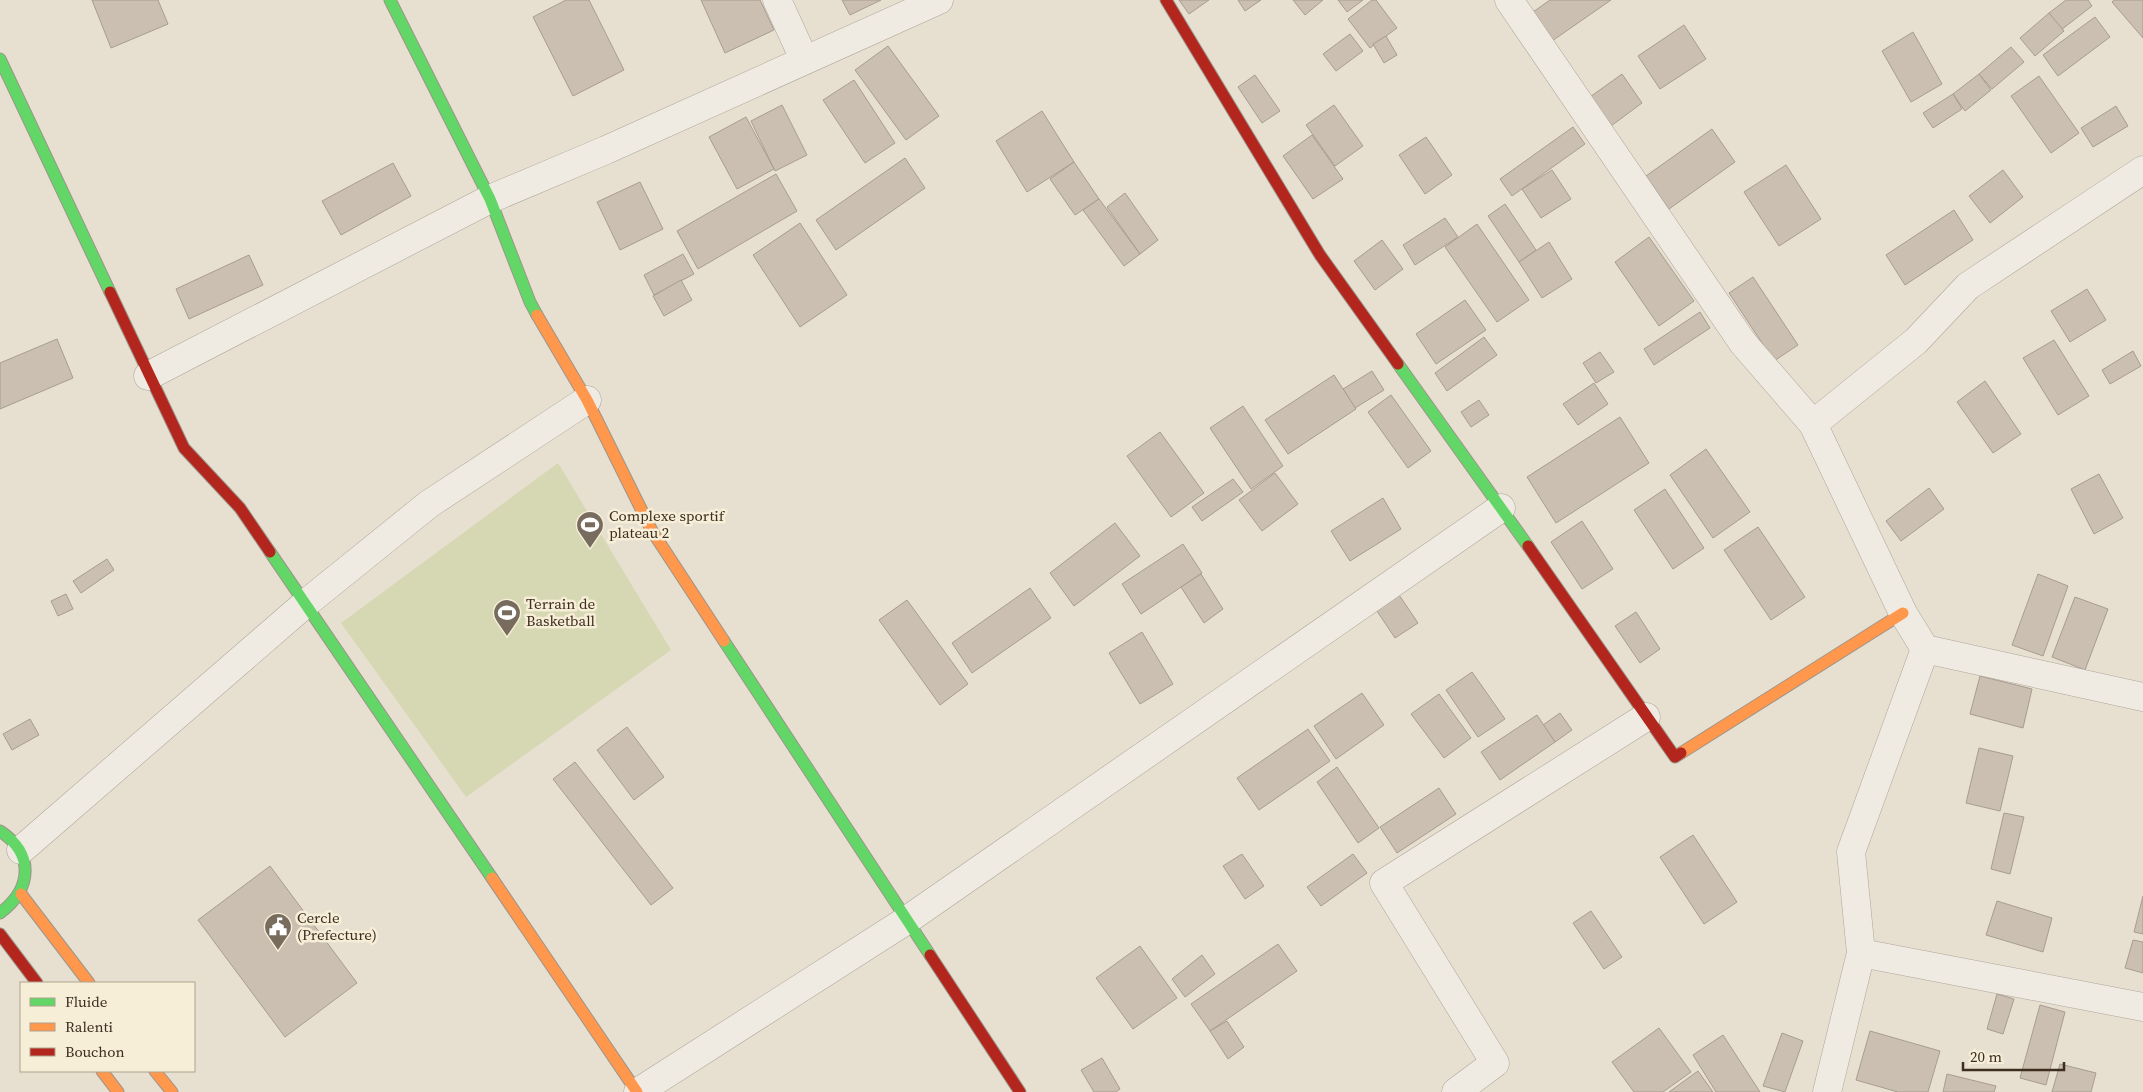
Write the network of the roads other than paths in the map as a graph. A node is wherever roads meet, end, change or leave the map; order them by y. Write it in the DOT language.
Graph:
graph roads {
  1 [pos="390,0"];
  2 [pos="777,0"];
  3 [pos="939,0"];
  4 [pos="1166,0"];
  5 [pos="1509,0"];
  6 [pos="0,58"];
  7 [pos="804,59"];
  8 [pos="2143,170"];
  9 [pos="490,199"];
  10 [pos="148,376"];
  11 [pos="587,400"];
  12 [pos="1813,424"];
  13 [pos="1501,508"];
  14 [pos="305,604"];
  15 [pos="1903,613"];
  16 [pos="1925,649"];
  17 [pos="2143,697"];
  18 [pos="1646,717"];
  19 [pos="0,831"];
  20 [pos="21,850"];
  21 [pos="21,894"];
  22 [pos="0,913"];
  23 [pos="907,920"];
  24 [pos="0,934"];
  25 [pos="1861,953"];
  26 [pos="36,982"];
  27 [pos="88,982"];
  28 [pos="2143,1007"];
  29 [pos="103,1072"];
  30 [pos="157,1072"];
  31 [pos="118,1092"];
  32 [pos="172,1092"];
  33 [pos="637,1092"];
  34 [pos="1020,1092"];
  35 [pos="1456,1092"];
  36 [pos="1828,1092"];
  1 -- 9 [label="street"];
  2 -- 7 [label="street"];
  3 -- 7 [label="street"];
  4 -- 13 [label="street"];
  5 -- 12 [label="street"];
  6 -- 10 [label="street"];
  7 -- 9 [label="street"];
  8 -- 12 [label="street"];
  9 -- 10 [label="street"];
  9 -- 11 [label="street"];
  10 -- 14 [label="street"];
  11 -- 14 [label="street"];
  11 -- 23 [label="street"];
  12 -- 15 [label="street"];
  13 -- 18 [label="street"];
  13 -- 23 [label="street"];
  14 -- 20 [label="street"];
  14 -- 33 [label="street"];
  15 -- 16 [label="street"];
  15 -- 18 [label="street"];
  16 -- 17 [label="street"];
  16 -- 25 [label="street"];
  18 -- 35 [label="street"];
  19 -- 20 [label="street"];
  20 -- 21 [label="street"];
  21 -- 22 [label="street"];
  21 -- 27 [label="street"];
  23 -- 33 [label="street"];
  23 -- 34 [label="street"];
  24 -- 26 [label="street"];
  25 -- 28 [label="street"];
  25 -- 36 [label="street"];
  29 -- 31 [label="street"];
  30 -- 32 [label="street"];
}
